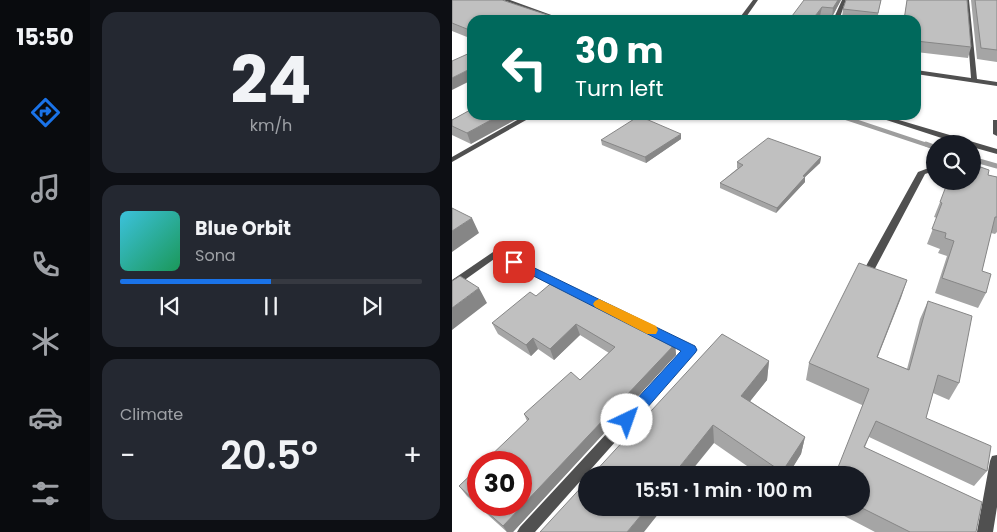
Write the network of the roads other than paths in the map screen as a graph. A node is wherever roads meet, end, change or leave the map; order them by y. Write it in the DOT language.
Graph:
graph roads {
  1 [pos="505,0"];
  2 [pos="756,0"];
  3 [pos="844,0"];
  4 [pos="967,0"];
  5 [pos="546,15"];
  6 [pos="745,15"];
  7 [pos="838,15"];
  8 [pos="921,73"];
  9 [pos="974,80"];
  10 [pos="996,84"];
  11 [pos="522,120"];
  12 [pos="891,120"];
  13 [pos="996,122"];
  14 [pos="996,134"];
  15 [pos="941,135"];
  16 [pos="981,147"];
  17 [pos="996,152"];
  18 [pos="452,160"];
  19 [pos="926,171"];
  20 [pos="866,275"];
  21 [pos="452,285"];
  22 [pos="996,461"];
  23 [pos="525,532"];
  24 [pos="985,532"];
  1 -- 5 [label="street"];
  2 -- 6 [label="street"];
  3 -- 7 [label="street"];
  4 -- 9 [label="street"];
  8 -- 9 [label="street"];
  9 -- 10 [label="street"];
  11 -- 18 [label="street"];
  12 -- 15 [label="street"];
  13 -- 14 [label="street"];
  16 -- 17 [label="street"];
  19 -- 20 [label="street"];
  21 -- 23 [label="street"];
  22 -- 24 [label="street"];
}
